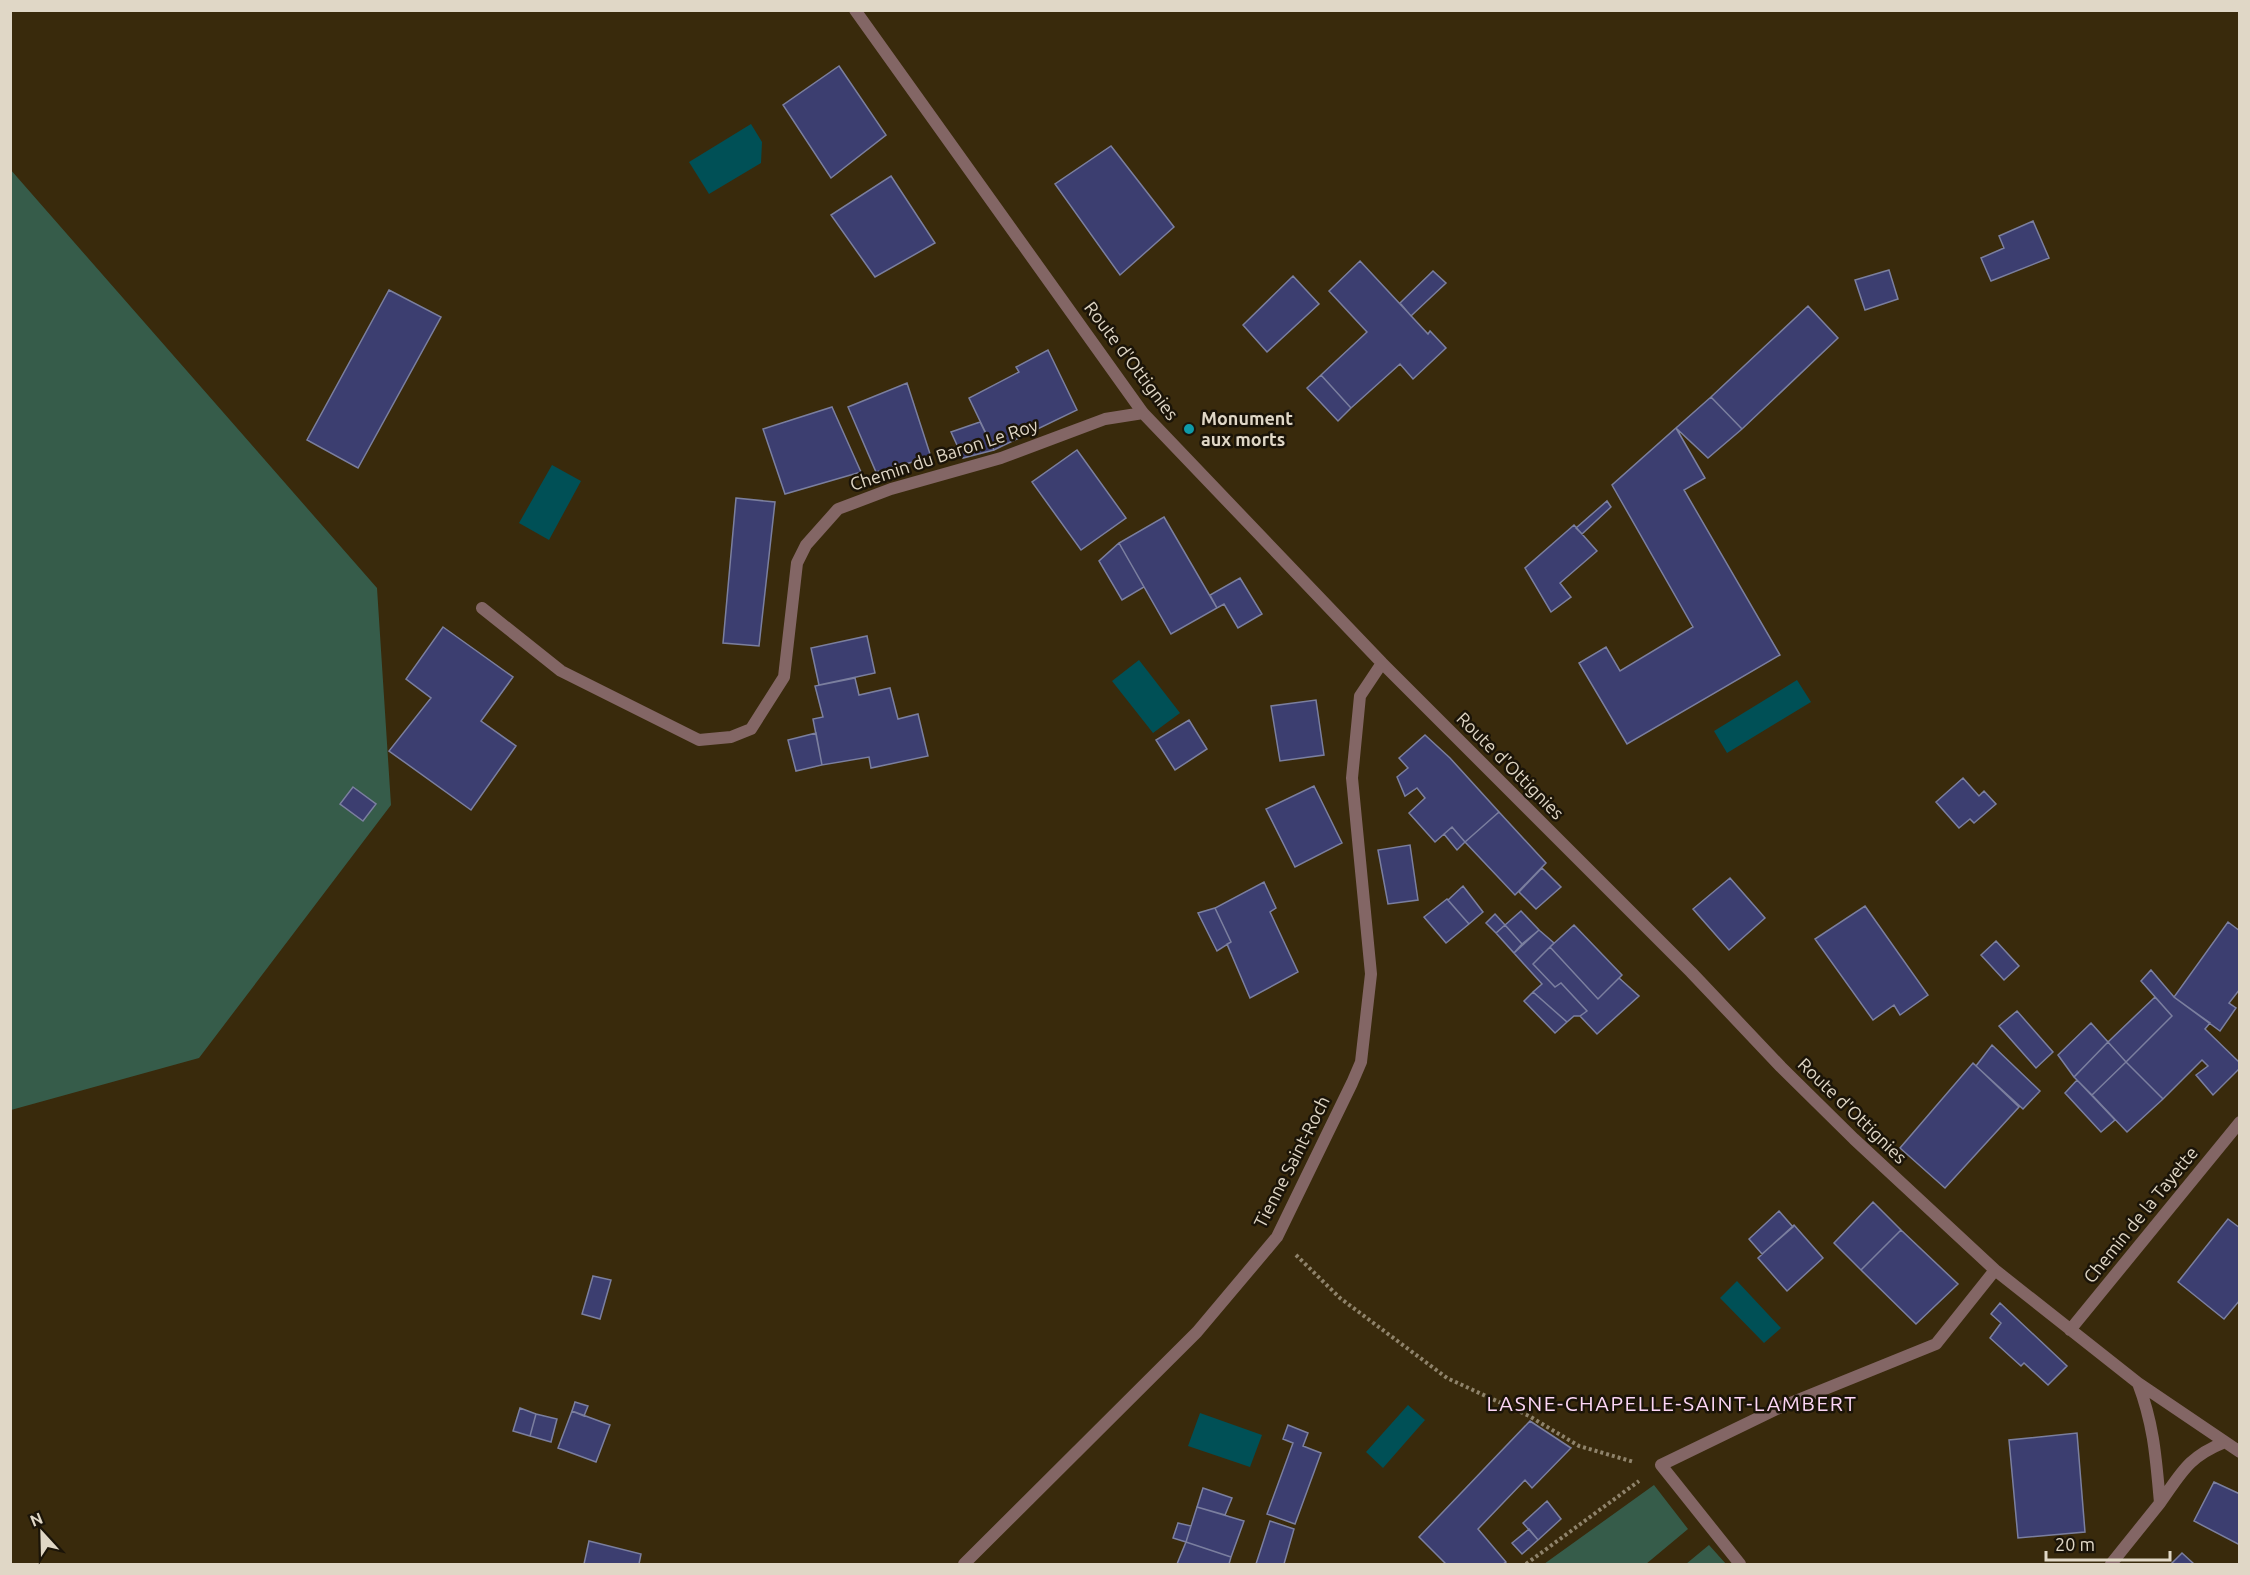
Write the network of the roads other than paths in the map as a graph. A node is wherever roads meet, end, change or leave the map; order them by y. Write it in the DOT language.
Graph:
graph roads {
  1 [pos="855,10"];
  2 [pos="1143,413"];
  3 [pos="482,608"];
  4 [pos="1382,663"];
  5 [pos="2240,1122"];
  6 [pos="1995,1270"];
  7 [pos="2070,1330"];
  8 [pos="2138,1383"];
  9 [pos="2225,1442"];
  10 [pos="2240,1452"];
  11 [pos="2160,1503"];
  12 [pos="964,1564"];
  13 [pos="1740,1564"];
  14 [pos="2111,1564"];
  1 -- 2 [label="street, Route d'Ottignies"];
  2 -- 3 [label="street, Chemin du Baron Le Roy"];
  2 -- 4 [label="street, Route d'Ottignies"];
  4 -- 6 [label="street, Route d'Ottignies"];
  4 -- 12 [label="street, Tienne Saint-Roch"];
  5 -- 7 [label="street, Chemin de la Tayette"];
  6 -- 7 [label="street, Route d'Ottignies"];
  6 -- 13 [label="street"];
  7 -- 8 [label="street, Route d'Ottignies"];
  8 -- 9 [label="street, Route d'Ottignies"];
  8 -- 11 [label="street"];
  9 -- 10 [label="street, Route d'Ottignies"];
  9 -- 11 [label="street"];
  11 -- 14 [label="street"];
}
